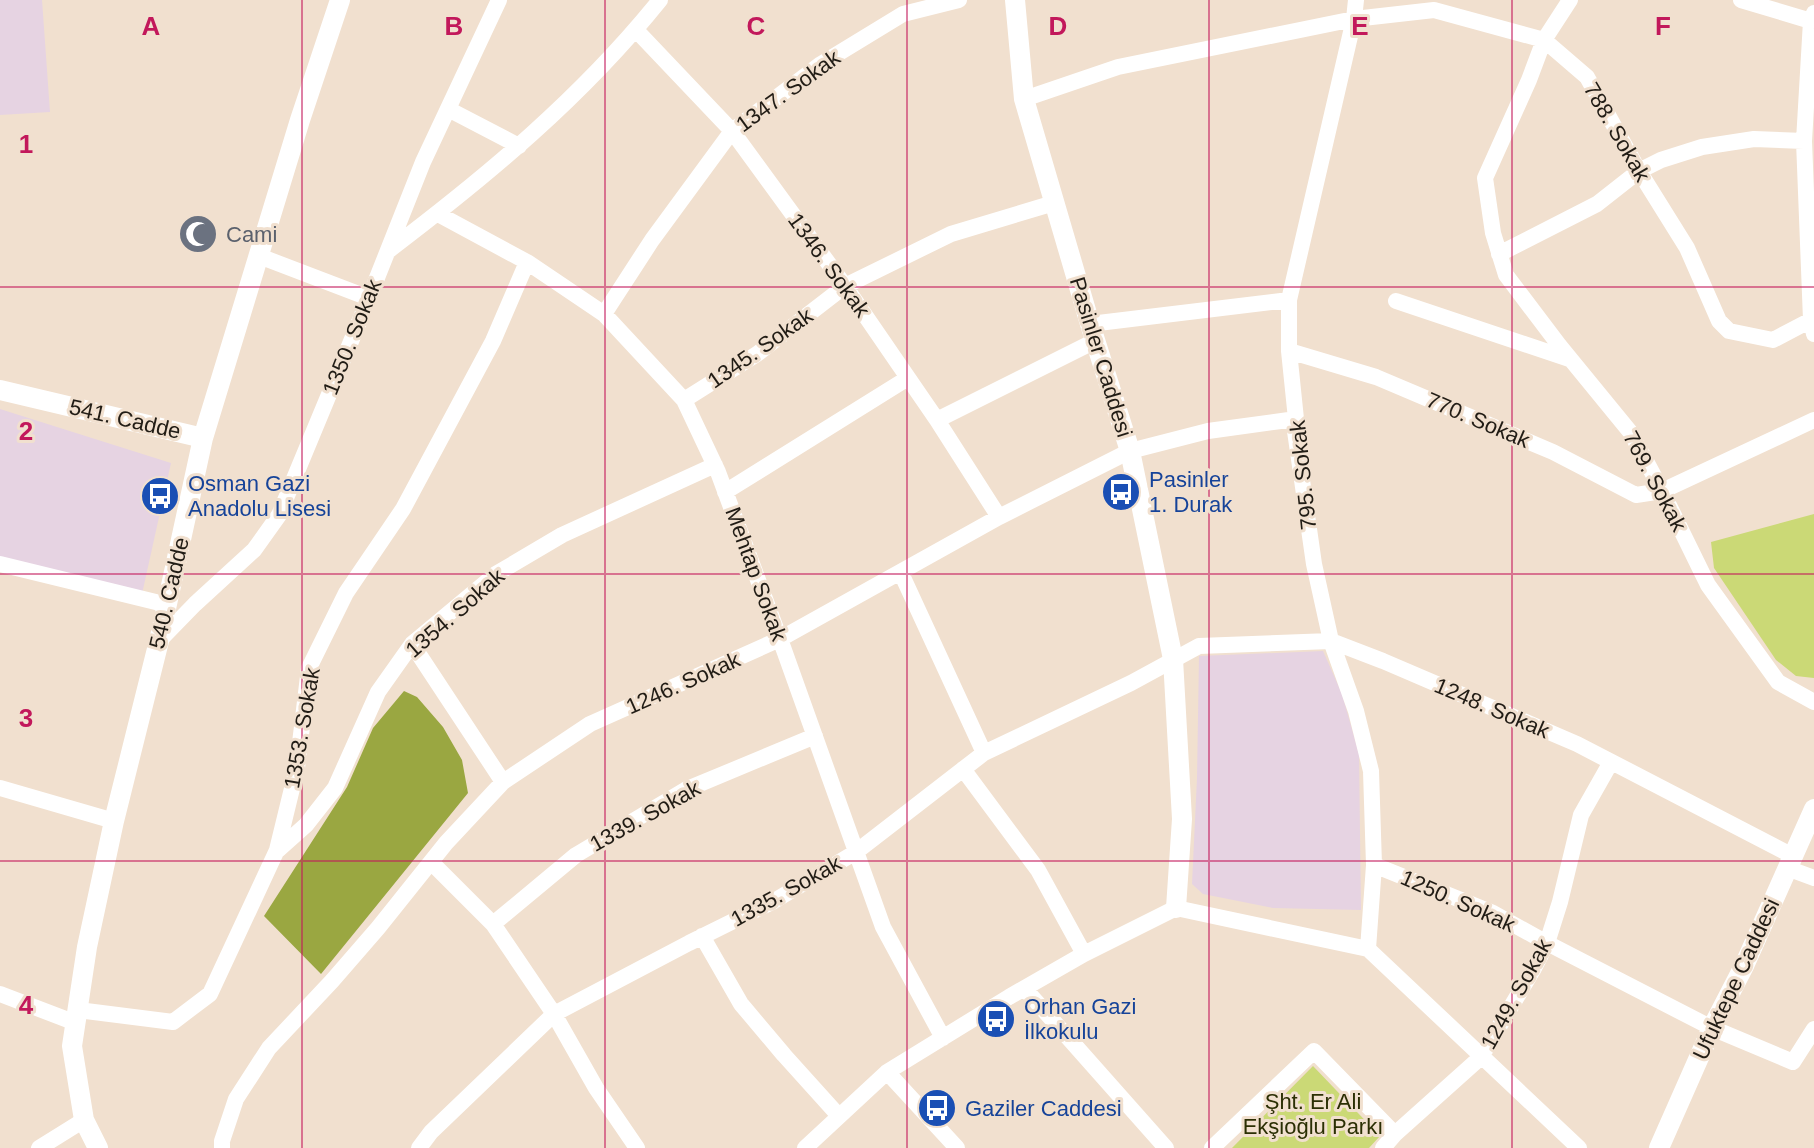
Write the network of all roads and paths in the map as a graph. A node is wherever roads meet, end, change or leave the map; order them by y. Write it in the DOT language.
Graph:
graph roads {
  1 [pos="340,0"];
  2 [pos="499,0"];
  3 [pos="660,0"];
  4 [pos="959,0"];
  5 [pos="1015,0"];
  6 [pos="1356,0"];
  7 [pos="1570,0"];
  8 [pos="1741,0"];
  9 [pos="1813,17"];
  10 [pos="1354,19"];
  11 [pos="636,30"];
  12 [pos="1544,40"];
  13 [pos="1024,99"];
  14 [pos="448,109"];
  15 [pos="732,131"];
  16 [pos="1804,141"];
  17 [pos="519,146"];
  18 [pos="1639,171"];
  19 [pos="1054,203"];
  20 [pos="438,214"];
  21 [pos="386,252"];
  22 [pos="1499,254"];
  23 [pos="259,256"];
  24 [pos="527,262"];
  25 [pos="845,286"];
  26 [pos="369,298"];
  27 [pos="1289,300"];
  28 [pos="1396,301"];
  29 [pos="604,314"];
  30 [pos="1813,325"];
  31 [pos="1092,332"];
  32 [pos="1289,351"];
  33 [pos="1571,360"];
  34 [pos="908,378"];
  35 [pos="0,390"];
  36 [pos="684,400"];
  37 [pos="1296,419"];
  38 [pos="937,420"];
  39 [pos="1814,420"];
  40 [pos="203,438"];
  41 [pos="1130,451"];
  42 [pos="715,465"];
  43 [pos="1662,491"];
  44 [pos="725,492"];
  45 [pos="999,517"];
  46 [pos="0,564"];
  47 [pos="901,573"];
  48 [pos="168,605"];
  49 [pos="780,639"];
  50 [pos="159,641"];
  51 [pos="1331,641"];
  52 [pos="412,644"];
  53 [pos="1173,659"];
  54 [pos="1814,702"];
  55 [pos="815,736"];
  56 [pos="984,753"];
  57 [pos="1611,762"];
  58 [pos="963,769"];
  59 [pos="503,782"];
  60 [pos="0,788"];
  61 [pos="1814,809"];
  62 [pos="114,821"];
  63 [pos="277,850"];
  64 [pos="856,852"];
  65 [pos="431,862"];
  66 [pos="1790,862"];
  67 [pos="1374,865"];
  68 [pos="1814,878"];
  69 [pos="1176,908"];
  70 [pos="493,924"];
  71 [pos="702,936"];
  72 [pos="1547,943"];
  73 [pos="1368,949"];
  74 [pos="1084,954"];
  75 [pos="1025,989"];
  76 [pos="0,994"];
  77 [pos="554,1014"];
  78 [pos="77,1016"];
  79 [pos="1712,1028"];
  80 [pos="1814,1029"];
  81 [pos="943,1038"];
  82 [pos="1481,1057"];
  83 [pos="887,1072"];
  84 [pos="839,1116"];
  85 [pos="84,1120"];
  86 [pos="1395,1134"];
  87 [pos="632,1146"];
  88 [pos="39,1148"];
  89 [pos="98,1148"];
  90 [pos="222,1148"];
  91 [pos="419,1148"];
  92 [pos="805,1148"];
  93 [pos="957,1148"];
  94 [pos="1166,1148"];
  95 [pos="1212,1148"];
  96 [pos="1383,1148"];
  97 [pos="1579,1148"];
  98 [pos="1659,1148"];
  1 -- 23 [label="street, 540. Cadde"];
  2 -- 14 [label="street, 1350. Sokak"];
  3 -- 11 [label="street"];
  4 -- 15 [label="street, 1347. Sokak"];
  5 -- 13 [label="street, Pasinler Caddesi"];
  6 -- 10 [label="street, 795. Sokak"];
  7 -- 12 [label="street, 769. Sokak"];
  8 -- 9 [label="street"];
  9 -- 16 [label="street"];
  10 -- 12 [label="street, 788. Sokak"];
  10 -- 13 [label="street, 788. Sokak"];
  10 -- 27 [label="street, 795. Sokak"];
  11 -- 15 [label="street, 1346. Sokak"];
  11 -- 17 [label="street"];
  12 -- 18 [label="street, 788. Sokak"];
  12 -- 22 [label="street, 769. Sokak"];
  13 -- 19 [label="street, Pasinler Caddesi"];
  14 -- 17 [label="street"];
  14 -- 21 [label="street, 1350. Sokak"];
  15 -- 25 [label="street, 1346. Sokak"];
  15 -- 29 [label="street, 1347. Sokak"];
  16 -- 18 [label="street"];
  16 -- 30 [label="street"];
  17 -- 20 [label="street"];
  18 -- 22 [label="street"];
  18 -- 30 [label="street, 788. Sokak"];
  19 -- 25 [label="street, 1345. Sokak"];
  19 -- 31 [label="street, Pasinler Caddesi"];
  20 -- 21 [label="street"];
  20 -- 24 [label="street, Mehtap Sokak"];
  21 -- 26 [label="street, 1350. Sokak"];
  22 -- 33 [label="street, 769. Sokak"];
  23 -- 26 [label="street"];
  23 -- 40 [label="street, 540. Cadde"];
  24 -- 29 [label="street, Mehtap Sokak"];
  24 -- 63 [label="street, 1353. Sokak"];
  25 -- 34 [label="street, 1346. Sokak"];
  25 -- 36 [label="street, 1345. Sokak"];
  26 -- 50 [label="street, 1350. Sokak"];
  27 -- 31 [label="street"];
  27 -- 32 [label="street, 795. Sokak"];
  28 -- 33 [label="street"];
  29 -- 36 [label="street, Mehtap Sokak"];
  31 -- 38 [label="street"];
  31 -- 41 [label="street, Pasinler Caddesi"];
  32 -- 37 [label="street, 795. Sokak"];
  32 -- 43 [label="street, 770. Sokak"];
  33 -- 43 [label="street, 769. Sokak"];
  34 -- 38 [label="street, 1346. Sokak"];
  34 -- 44 [label="street"];
  35 -- 40 [label="street, 541. Cadde"];
  36 -- 42 [label="street, Mehtap Sokak"];
  37 -- 41 [label="street, 1246. Sokak"];
  37 -- 51 [label="street, 795. Sokak"];
  38 -- 45 [label="street, 1346. Sokak"];
  39 -- 43 [label="street"];
  40 -- 48 [label="street, 540. Cadde"];
  41 -- 45 [label="street, 1246. Sokak"];
  41 -- 53 [label="street, Pasinler Caddesi"];
  42 -- 44 [label="street, Mehtap Sokak"];
  42 -- 52 [label="street, 1354. Sokak"];
  43 -- 54 [label="street, 769. Sokak"];
  44 -- 49 [label="street, Mehtap Sokak"];
  45 -- 47 [label="street, 1246. Sokak"];
  46 -- 48 [label="street"];
  47 -- 49 [label="street, 1246. Sokak"];
  47 -- 56 [label="street"];
  48 -- 50 [label="street, 540. Cadde"];
  49 -- 55 [label="street, Mehtap Sokak"];
  49 -- 59 [label="street, 1246. Sokak"];
  50 -- 62 [label="street, 540. Cadde"];
  51 -- 53 [label="street, 1248. Sokak"];
  51 -- 57 [label="street, 1248. Sokak"];
  51 -- 67 [label="street, 795. Sokak"];
  52 -- 59 [label="street"];
  52 -- 63 [label="street, 1354. Sokak"];
  53 -- 56 [label="street, 1335. Sokak"];
  53 -- 69 [label="street, Pasinler Caddesi"];
  55 -- 64 [label="street, Mehtap Sokak"];
  55 -- 70 [label="street, 1339. Sokak"];
  56 -- 58 [label="street, 1335. Sokak"];
  57 -- 66 [label="street, 1248. Sokak"];
  57 -- 72 [label="street, 1249. Sokak"];
  58 -- 64 [label="street, 1335. Sokak"];
  58 -- 74 [label="street"];
  59 -- 65 [label="street, 1246. Sokak"];
  60 -- 62 [label="street"];
  61 -- 66 [label="street, Ufuktepe Caddesi"];
  62 -- 78 [label="street, 540. Cadde"];
  63 -- 78 [label="street, 1353. Sokak"];
  64 -- 71 [label="street, 1335. Sokak"];
  64 -- 81 [label="street, Mehtap Sokak"];
  65 -- 70 [label="street"];
  65 -- 90 [label="street, 1246. Sokak"];
  66 -- 68 [label="street, 1248. Sokak"];
  66 -- 79 [label="street, Ufuktepe Caddesi"];
  67 -- 72 [label="street, 1250. Sokak"];
  67 -- 73 [label="street, 795. Sokak"];
  69 -- 73 [label="street"];
  69 -- 74 [label="street"];
  70 -- 77 [label="street"];
  71 -- 77 [label="street, 1335. Sokak"];
  71 -- 84 [label="street"];
  72 -- 79 [label="street, 1250. Sokak"];
  72 -- 82 [label="street, 1249. Sokak"];
  73 -- 82 [label="street"];
  74 -- 75 [label="street"];
  75 -- 81 [label="street"];
  75 -- 94 [label="street"];
  76 -- 78 [label="street, 1353. Sokak"];
  77 -- 87 [label="street"];
  77 -- 91 [label="street, 1335. Sokak"];
  78 -- 85 [label="street, 540. Cadde"];
  79 -- 80 [label="street, 1250. Sokak"];
  79 -- 98 [label="street, Ufuktepe Caddesi"];
  81 -- 83 [label="street"];
  82 -- 86 [label="street, 1249. Sokak"];
  82 -- 97 [label="street"];
  83 -- 84 [label="street"];
  83 -- 93 [label="street"];
  84 -- 92 [label="street"];
  85 -- 88 [label="street"];
  85 -- 89 [label="street, 540. Cadde"];
  86 -- 95 [label="street"];
  86 -- 96 [label="street, 1249. Sokak"];
}
